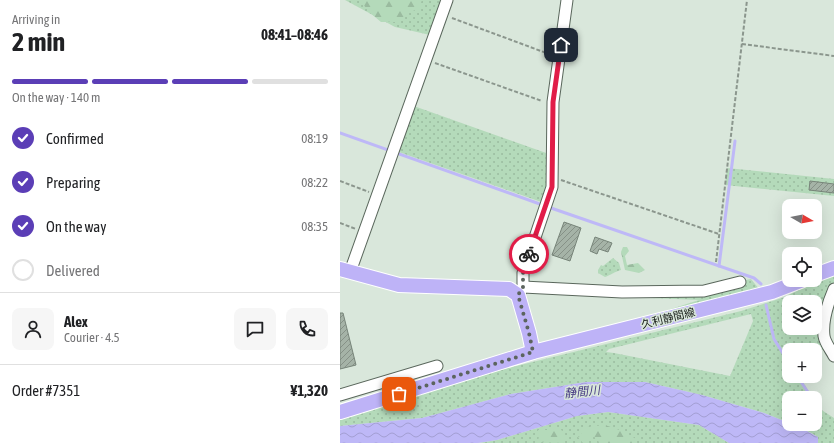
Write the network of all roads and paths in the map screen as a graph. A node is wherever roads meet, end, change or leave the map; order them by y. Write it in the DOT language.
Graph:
graph roads {
  1 [pos="447,0"];
  2 [pos="567,0"];
  3 [pos="747,0"];
  4 [pos="442,14"];
  5 [pos="742,44"];
  6 [pos="834,56"];
  7 [pos="559,58"];
  8 [pos="426,59"];
  9 [pos="553,105"];
  10 [pos="552,176"];
  11 [pos="340,181"];
  12 [pos="378,195"];
  13 [pos="340,223"];
  14 [pos="364,232"];
  15 [pos="719,234"];
  16 [pos="716,262"];
  17 [pos="834,268"];
  18 [pos="345,270"];
  19 [pos="822,272"];
  20 [pos="740,282"];
  21 [pos="784,287"];
  22 [pos="834,289"];
  23 [pos="520,291"];
  24 [pos="533,352"];
  25 [pos="834,356"];
  26 [pos="437,366"];
  27 [pos="340,395"];
  28 [pos="340,412"];
  1 -- 4 [label="street"];
  2 -- 7 [label="street"];
  3 -- 5 [label="path"];
  4 -- 7 [label="path"];
  4 -- 8 [label="street"];
  5 -- 6 [label="path"];
  5 -- 15 [label="path"];
  7 -- 9 [label="street"];
  8 -- 9 [label="path"];
  8 -- 12 [label="street"];
  9 -- 10 [label="street"];
  10 -- 15 [label="path"];
  10 -- 23 [label="street"];
  11 -- 12 [label="path"];
  12 -- 14 [label="street"];
  13 -- 14 [label="path"];
  14 -- 18 [label="street"];
  15 -- 16 [label="path"];
  17 -- 19 [label="main road"];
  18 -- 23 [label="main road"];
  20 -- 23 [label="street"];
  21 -- 24 [label="main road, 久利静間線"];
  22 -- 25 [label="street"];
  23 -- 24 [label="main road"];
  24 -- 28 [label="main road, 久利静間線"];
  26 -- 27 [label="street"];
}
